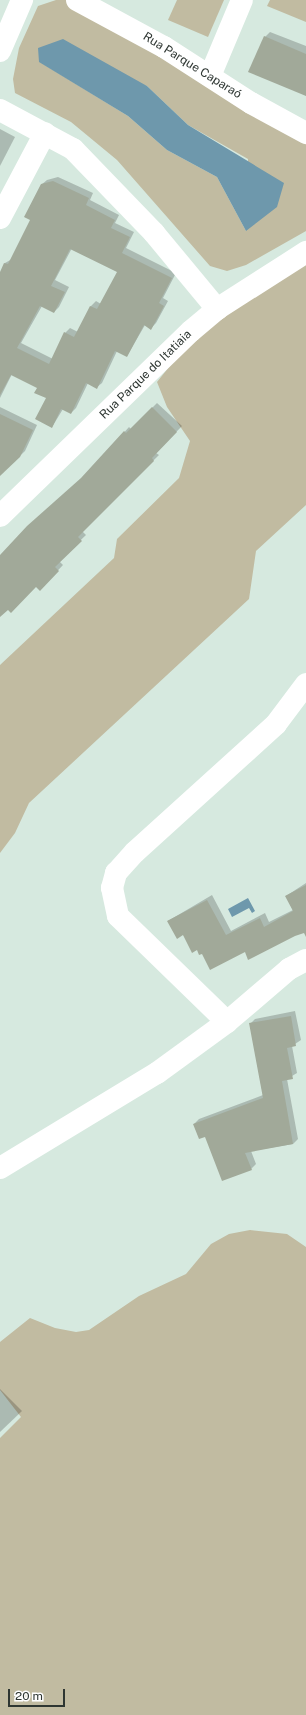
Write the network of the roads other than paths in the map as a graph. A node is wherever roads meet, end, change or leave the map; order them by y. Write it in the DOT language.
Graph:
graph roads {
  1 [pos="22,0"];
  2 [pos="77,0"];
  3 [pos="242,0"];
  4 [pos="0,51"];
  5 [pos="210,76"];
  6 [pos="0,110"];
  7 [pos="45,133"];
  8 [pos="306,133"];
  9 [pos="0,218"];
  10 [pos="306,252"];
  11 [pos="217,309"];
  12 [pos="0,516"];
  13 [pos="306,684"];
  14 [pos="306,960"];
  15 [pos="227,1022"];
  16 [pos="4,1170"];
  1 -- 4 [label="street"];
  2 -- 5 [label="street, Rua Parque Caparaó"];
  3 -- 5 [label="street"];
  5 -- 8 [label="street, Rua Parque Caparaó"];
  6 -- 7 [label="street"];
  7 -- 9 [label="street"];
  7 -- 11 [label="street"];
  10 -- 11 [label="street, Rua Parque do Itatiaia"];
  11 -- 12 [label="street, Rua Parque do Itatiaia"];
  13 -- 15 [label="street"];
  14 -- 15 [label="street"];
  15 -- 16 [label="street"];
}
